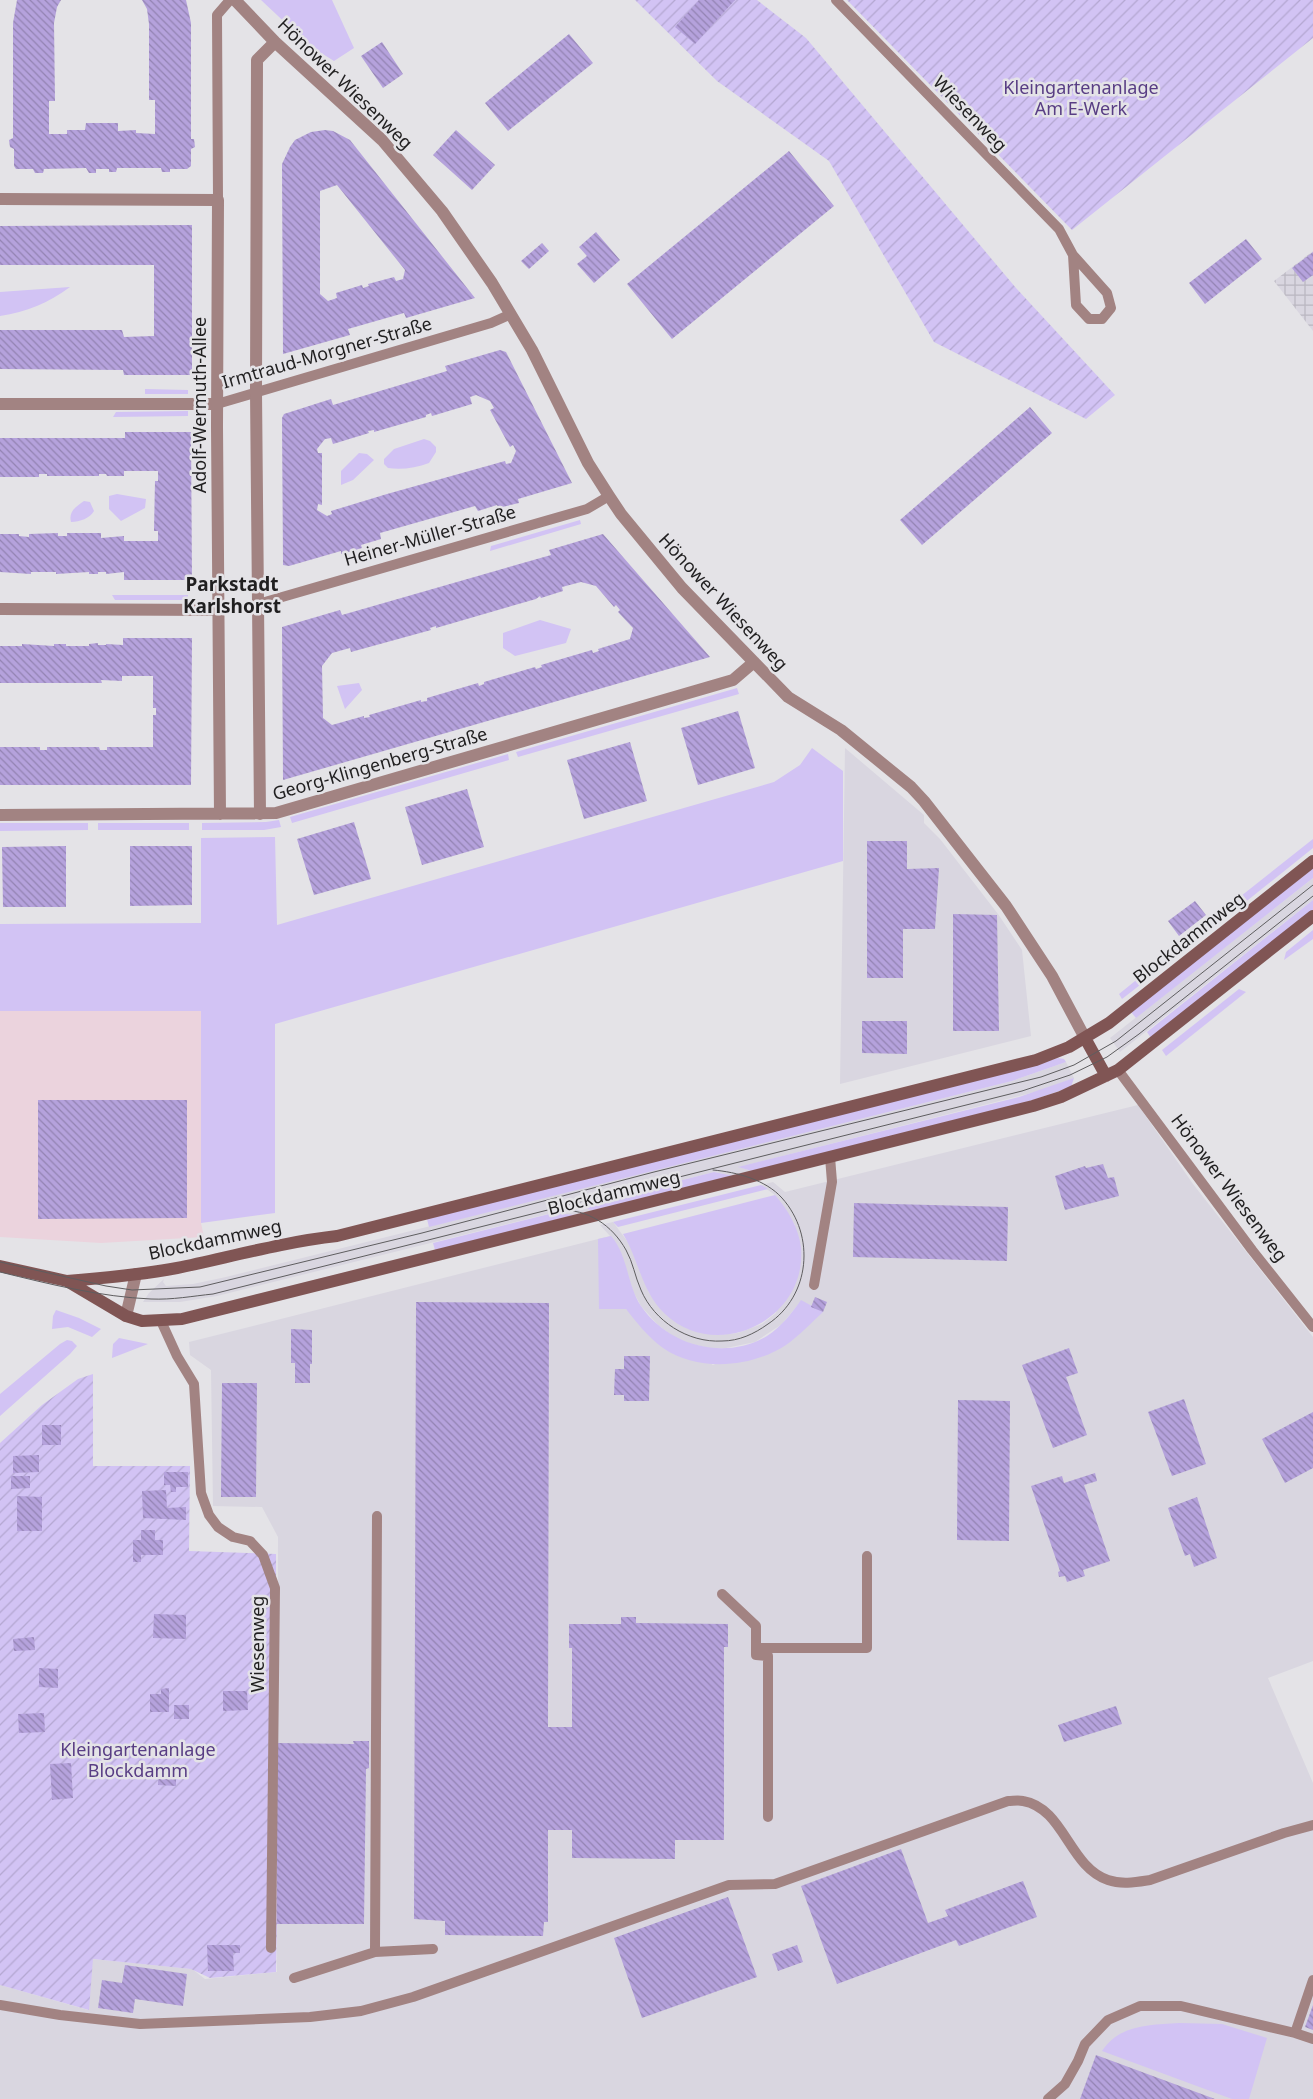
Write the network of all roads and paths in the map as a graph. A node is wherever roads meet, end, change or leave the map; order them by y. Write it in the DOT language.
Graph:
graph roads {
  1 [pos="230,0"];
  2 [pos="235,0"];
  3 [pos="836,0"];
  4 [pos="274,42"];
  5 [pos="0,199"];
  6 [pos="218,200"];
  7 [pos="1072,255"];
  8 [pos="511,314"];
  9 [pos="256,392"];
  10 [pos="0,404"];
  11 [pos="217,404"];
  12 [pos="609,496"];
  13 [pos="258,604"];
  14 [pos="0,609"];
  15 [pos="218,610"];
  16 [pos="754,662"];
  17 [pos="220,814"];
  18 [pos="260,814"];
  19 [pos="0,815"];
  20 [pos="1313,861"];
  21 [pos="1313,916"];
  22 [pos="1085,1038"];
  23 [pos="1118,1070"];
  24 [pos="1106,1076"];
  25 [pos="830,1157"];
  26 [pos="0,1266"];
  27 [pos="136,1274"];
  28 [pos="67,1281"];
  29 [pos="814,1285"];
  30 [pos="126,1316"];
  31 [pos="161,1321"];
  32 [pos="1313,1327"];
  33 [pos="377,1516"];
  34 [pos="867,1556"];
  35 [pos="722,1594"];
  36 [pos="756,1648"];
  37 [pos="768,1817"];
  38 [pos="1313,1825"];
  39 [pos="271,1948"];
  40 [pos="432,1949"];
  41 [pos="375,1952"];
  42 [pos="294,1978"];
  43 [pos="1313,1980"];
  44 [pos="0,2006"];
  45 [pos="1295,2033"];
  46 [pos="1313,2039"];
  47 [pos="1048,2099"];
  1 -- 6 [label="lane, Adolf-Wermuth-Allee"];
  2 -- 4 [label="street, Hönower Wiesenweg"];
  3 -- 7 [label="lane, Wiesenweg"];
  4 -- 8 [label="street, Hönower Wiesenweg"];
  4 -- 9 [label="street"];
  5 -- 6 [label="street"];
  6 -- 11 [label="street, Adolf-Wermuth-Allee"];
  7 -- 7 [label="lane, Wiesenweg"];
  8 -- 9 [label="lane, Irmtraud-Morgner-Straße"];
  8 -- 12 [label="street, Hönower Wiesenweg"];
  9 -- 11 [label="lane, Irmtraud-Morgner-Straße"];
  9 -- 13 [label="street"];
  10 -- 11 [label="street, Irmtraud-Morgner-Straße"];
  11 -- 15 [label="street, Adolf-Wermuth-Allee"];
  12 -- 13 [label="lane, Heiner-Müller-Straße"];
  12 -- 16 [label="street, Hönower Wiesenweg"];
  13 -- 18 [label="street"];
  14 -- 15 [label="street"];
  15 -- 17 [label="street, Adolf-Wermuth-Allee"];
  16 -- 18 [label="street, Georg-Klingenberg-Straße"];
  16 -- 22 [label="street, Hönower Wiesenweg"];
  17 -- 18 [label="street, Georg-Klingenberg-Straße"];
  17 -- 19 [label="street, Georg-Klingenberg-Straße"];
  20 -- 22 [label="street, Blockdammweg"];
  21 -- 23 [label="street, Blockdammweg"];
  22 -- 24 [label="street"];
  22 -- 27 [label="street, Blockdammweg"];
  23 -- 24 [label="street, Blockdammweg"];
  23 -- 32 [label="lane, Hönower Wiesenweg"];
  24 -- 25 [label="street, Blockdammweg"];
  25 -- 29 [label="lane"];
  25 -- 31 [label="street, Blockdammweg"];
  26 -- 28 [label="street"];
  27 -- 28 [label="street, Blockdammweg"];
  27 -- 30 [label="street, Blockdammweg"];
  28 -- 30 [label="street, Blockdammweg"];
  30 -- 31 [label="street, Blockdammweg"];
  31 -- 39 [label="lane, Wiesenweg"];
  33 -- 41 [label="lane"];
  34 -- 36 [label="lane"];
  35 -- 36 [label="lane"];
  36 -- 37 [label="lane"];
  38 -- 44 [label="lane"];
  40 -- 41 [label="lane"];
  41 -- 42 [label="lane"];
  43 -- 45 [label="lane"];
  45 -- 46 [label="lane"];
  45 -- 47 [label="lane"];
}
